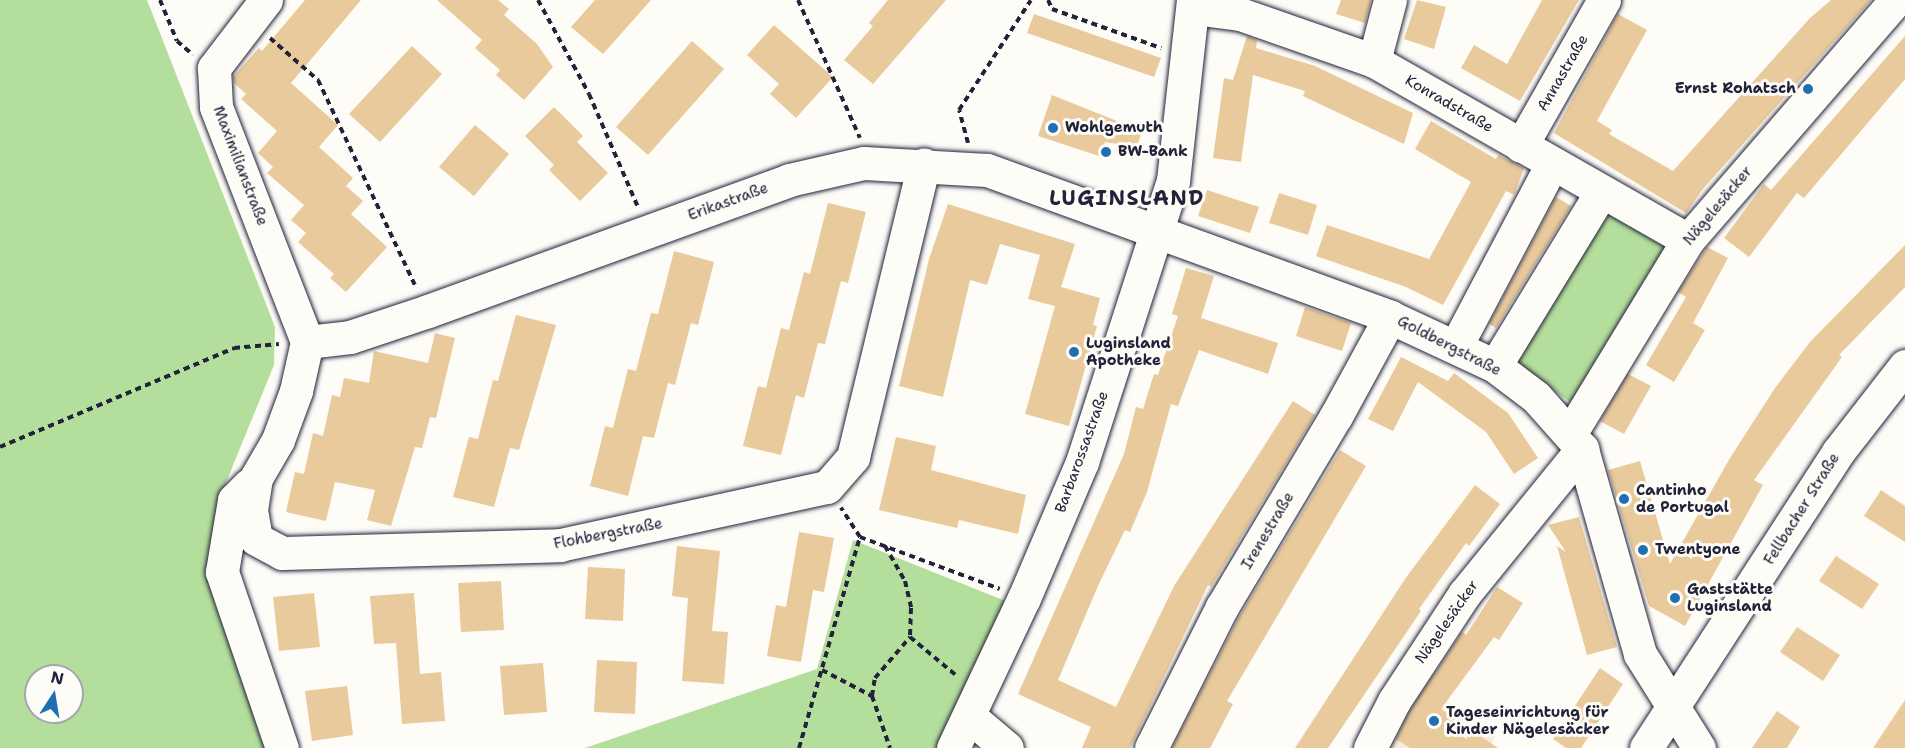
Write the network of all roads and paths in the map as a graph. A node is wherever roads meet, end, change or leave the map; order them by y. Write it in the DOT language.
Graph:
graph roads {
  1 [pos="160,0"];
  2 [pos="538,0"];
  3 [pos="798,0"];
  4 [pos="1031,0"];
  5 [pos="1048,0"];
  6 [pos="1390,0"];
  7 [pos="1604,0"];
  8 [pos="1896,0"];
  9 [pos="1193,4"];
  10 [pos="258,10"];
  11 [pos="1190,59"];
  12 [pos="1374,61"];
  13 [pos="214,68"];
  14 [pos="1521,146"];
  15 [pos="864,163"];
  16 [pos="924,164"];
  17 [pos="974,166"];
  18 [pos="1551,166"];
  19 [pos="1600,194"];
  20 [pos="648,230"];
  21 [pos="1155,234"];
  22 [pos="1688,240"];
  23 [pos="428,311"];
  24 [pos="1390,317"];
  25 [pos="307,342"];
  26 [pos="1456,346"];
  27 [pos="1495,366"];
  28 [pos="1905,366"];
  29 [pos="1576,442"];
  30 [pos="0,447"];
  31 [pos="256,478"];
  32 [pos="827,487"];
  33 [pos="860,537"];
  34 [pos="885,546"];
  35 [pos="1024,598"];
  36 [pos="910,637"];
  37 [pos="822,670"];
  38 [pos="872,696"];
  39 [pos="975,706"];
  40 [pos="1672,706"];
  41 [pos="282,748"];
  42 [pos="799,748"];
  43 [pos="890,748"];
  44 [pos="953,748"];
  45 [pos="1007,748"];
  46 [pos="1151,748"];
  47 [pos="1370,748"];
  48 [pos="1646,748"];
  49 [pos="1699,748"];
  1 -- 13 [label="path"];
  2 -- 20 [label="path"];
  3 -- 15 [label="path"];
  4 -- 17 [label="path"];
  5 -- 11 [label="path"];
  6 -- 12 [label="street"];
  7 -- 14 [label="street, Annastraße"];
  8 -- 22 [label="street, Nägelesäcker"];
  9 -- 11 [label="street, Barbarossastraße"];
  9 -- 12 [label="street, Konradstraße"];
  10 -- 13 [label="street"];
  10 -- 23 [label="path"];
  11 -- 21 [label="street, Barbarossastraße"];
  12 -- 14 [label="street, Konradstraße"];
  13 -- 25 [label="street, Maximilianstraße"];
  14 -- 18 [label="street, Konradstraße"];
  15 -- 16 [label="street, Erikastraße"];
  15 -- 20 [label="street, Erikastraße"];
  16 -- 17 [label="street, Erikastraße"];
  16 -- 32 [label="street"];
  17 -- 21 [label="street, Erikastraße"];
  18 -- 19 [label="street, Konradstraße"];
  18 -- 26 [label="street"];
  19 -- 22 [label="street, Konradstraße"];
  19 -- 27 [label="street"];
  20 -- 23 [label="street, Erikastraße"];
  21 -- 24 [label="street, Goldbergstraße"];
  21 -- 35 [label="street, Barbarossastraße"];
  22 -- 29 [label="street, Nägelesäcker"];
  23 -- 25 [label="street, Erikastraße"];
  24 -- 26 [label="street, Goldbergstraße"];
  24 -- 46 [label="street, Irenestraße"];
  25 -- 30 [label="path"];
  25 -- 31 [label="street, Flohbergstraße"];
  26 -- 27 [label="street, Goldbergstraße"];
  27 -- 29 [label="street, Goldbergstraße"];
  28 -- 40 [label="street, Fellbacher Straße"];
  29 -- 40 [label="street, Goldbergstraße"];
  29 -- 47 [label="street, Nägelesäcker"];
  31 -- 32 [label="street, Flohbergstraße"];
  31 -- 41 [label="street"];
  32 -- 33 [label="path"];
  33 -- 34 [label="path"];
  33 -- 37 [label="path"];
  34 -- 35 [label="path"];
  34 -- 36 [label="path"];
  35 -- 39 [label="street, Barbarossastraße"];
  36 -- 38 [label="path"];
  36 -- 39 [label="path"];
  37 -- 38 [label="path"];
  37 -- 42 [label="path"];
  38 -- 43 [label="path"];
  39 -- 44 [label="street, Barbarossastraße"];
  39 -- 45 [label="street"];
  40 -- 48 [label="street, Fellbacher Straße"];
  40 -- 49 [label="street, Goldbergstraße"];
}
